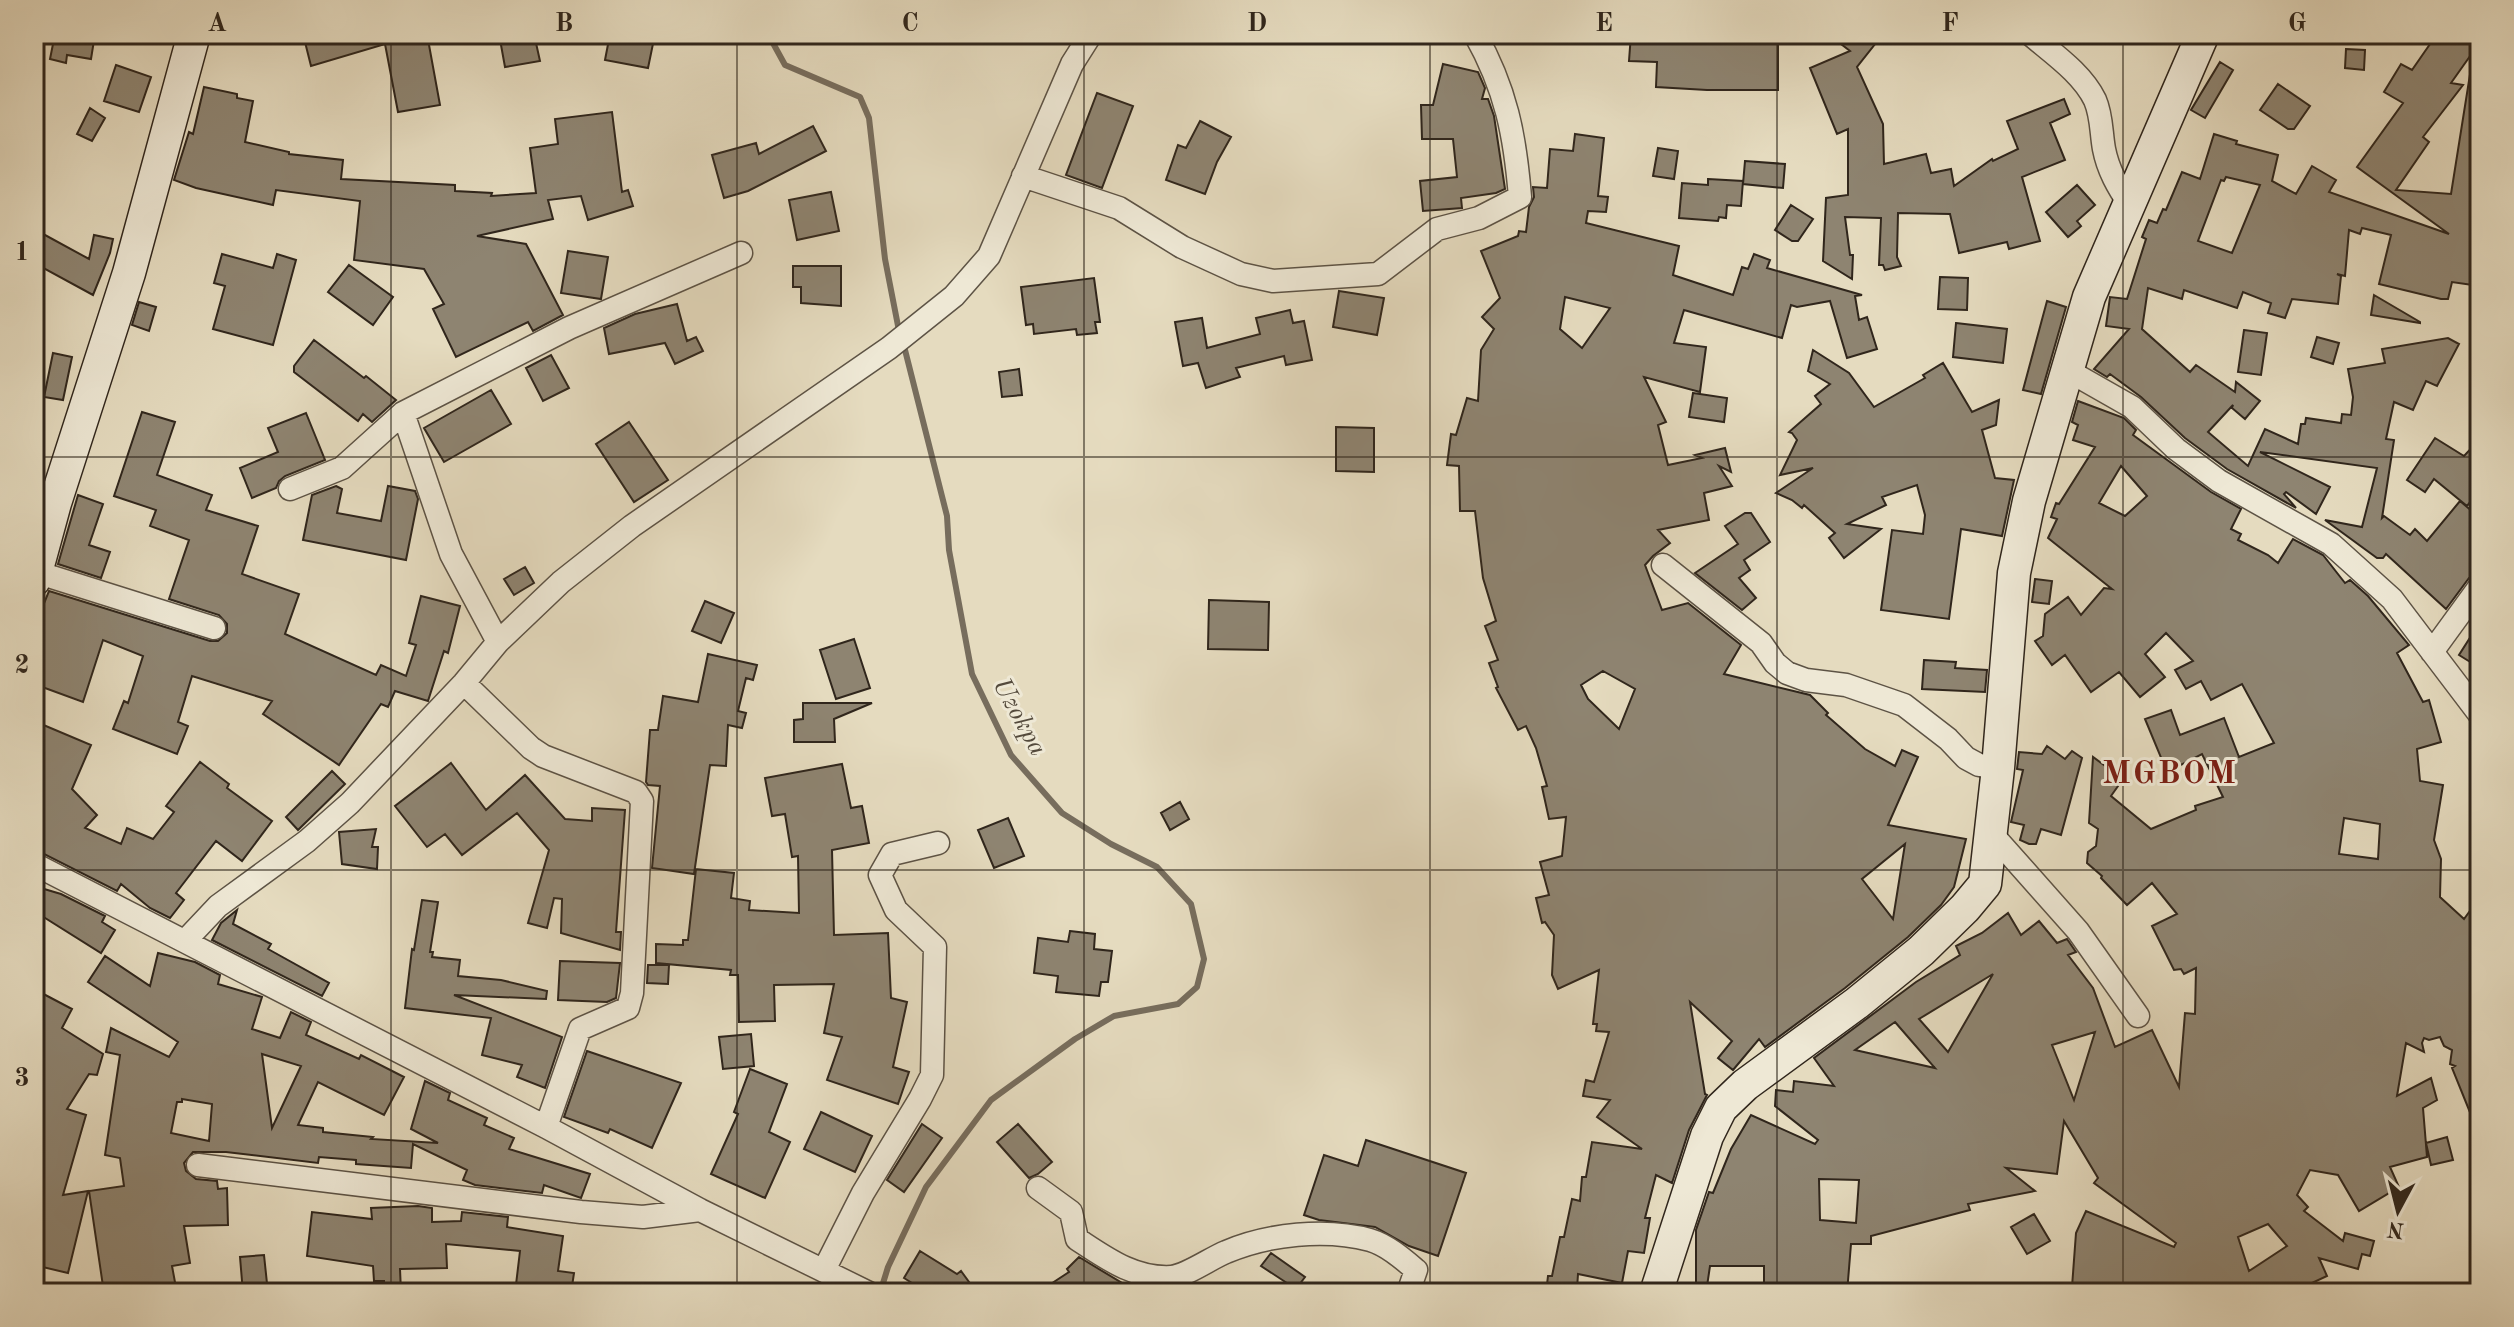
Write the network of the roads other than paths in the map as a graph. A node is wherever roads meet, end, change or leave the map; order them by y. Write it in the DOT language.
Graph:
graph roads {
  1 [pos="194,34"];
  2 [pos="1091,34"];
  3 [pos="1475,34"];
  4 [pos="2030,34"];
  5 [pos="2203,34"];
  6 [pos="1023,176"];
  7 [pos="2130,205"];
  8 [pos="741,253"];
  9 [pos="2067,370"];
  10 [pos="403,413"];
  11 [pos="290,489"];
  12 [pos="1663,565"];
  13 [pos="35,576"];
  14 [pos="2480,586"];
  15 [pos="214,628"];
  16 [pos="498,642"];
  17 [pos="2432,652"];
  18 [pos="464,683"];
  19 [pos="2480,715"];
  20 [pos="1998,768"];
  21 [pos="1991,833"];
  22 [pos="938,843"];
  23 [pos="34,864"];
  24 [pos="185,941"];
  25 [pos="2138,1016"];
  26 [pos="546,1127"];
  27 [pos="198,1165"];
  28 [pos="1038,1188"];
  29 [pos="700,1210"];
  30 [pos="824,1270"];
  31 [pos="868,1293"];
  32 [pos="1408,1293"];
  33 [pos="1656,1293"];
  1 -- 13 [label="main road"];
  2 -- 6 [label="street"];
  3 -- 6 [label="street"];
  4 -- 7 [label="street"];
  5 -- 7 [label="main road"];
  6 -- 16 [label="street"];
  7 -- 9 [label="main road"];
  8 -- 10 [label="street"];
  9 -- 17 [label="street"];
  9 -- 20 [label="main road"];
  10 -- 11 [label="street"];
  10 -- 16 [label="street"];
  12 -- 20 [label="street"];
  13 -- 15 [label="street"];
  14 -- 17 [label="street"];
  16 -- 18 [label="street"];
  17 -- 19 [label="street"];
  18 -- 24 [label="street"];
  18 -- 26 [label="street"];
  20 -- 21 [label="main road"];
  21 -- 25 [label="street"];
  21 -- 33 [label="main road"];
  22 -- 30 [label="street"];
  23 -- 24 [label="street"];
  24 -- 26 [label="street"];
  26 -- 29 [label="street"];
  27 -- 29 [label="street"];
  28 -- 32 [label="street"];
  29 -- 30 [label="street"];
  30 -- 31 [label="street"];
}
